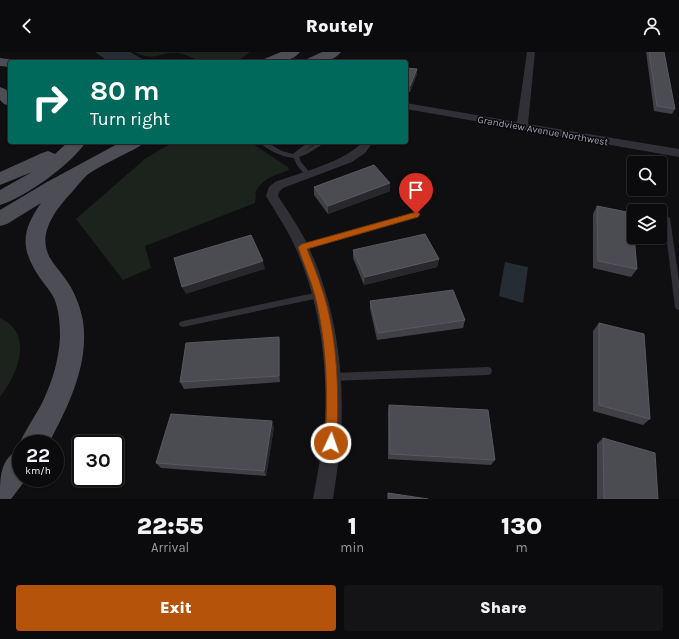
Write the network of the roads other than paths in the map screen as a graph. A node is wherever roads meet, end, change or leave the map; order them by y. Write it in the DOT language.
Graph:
graph roads {
  1 [pos="293,52"];
  2 [pos="334,52"];
  3 [pos="531,52"];
  4 [pos="274,60"];
  5 [pos="320,60"];
  6 [pos="0,92"];
  7 [pos="8,99"];
  8 [pos="408,106"];
  9 [pos="522,126"];
  10 [pos="75,144"];
  11 [pos="78,144"];
  12 [pos="130,144"];
  13 [pos="265,144"];
  14 [pos="311,144"];
  15 [pos="320,144"];
  16 [pos="367,144"];
  17 [pos="679,154"];
  18 [pos="295,157"];
  19 [pos="82,170"];
  20 [pos="308,174"];
  21 [pos="0,179"];
  22 [pos="0,198"];
  23 [pos="416,214"];
  24 [pos="667,218"];
  25 [pos="0,219"];
  26 [pos="302,247"];
  27 [pos="319,295"];
  28 [pos="679,307"];
  29 [pos="183,324"];
  30 [pos="488,372"];
  31 [pos="332,377"];
  32 [pos="39,435"];
  33 [pos="12,473"];
  34 [pos="0,488"];
  35 [pos="323,499"];
  1 -- 4 [label="main road"];
  2 -- 5 [label="main road"];
  3 -- 9 [label="street"];
  6 -- 7 [label="main road"];
  8 -- 9 [label="street, Grandview Avenue Northwest"];
  9 -- 17 [label="street, Grandview Avenue Northwest"];
  10 -- 22 [label="main road"];
  11 -- 21 [label="main road"];
  12 -- 19 [label="main road"];
  13 -- 18 [label="lane"];
  14 -- 18 [label="lane"];
  15 -- 18 [label="lane"];
  16 -- 20 [label="street"];
  18 -- 20 [label="lane"];
  19 -- 25 [label="main road"];
  19 -- 32 [label="main road"];
  20 -- 26 [label="street"];
  23 -- 26 [label="lane"];
  24 -- 28 [label="lane"];
  26 -- 27 [label="street"];
  27 -- 29 [label="lane"];
  27 -- 31 [label="street"];
  30 -- 31 [label="lane"];
  31 -- 35 [label="street"];
  33 -- 34 [label="main road"];
}
